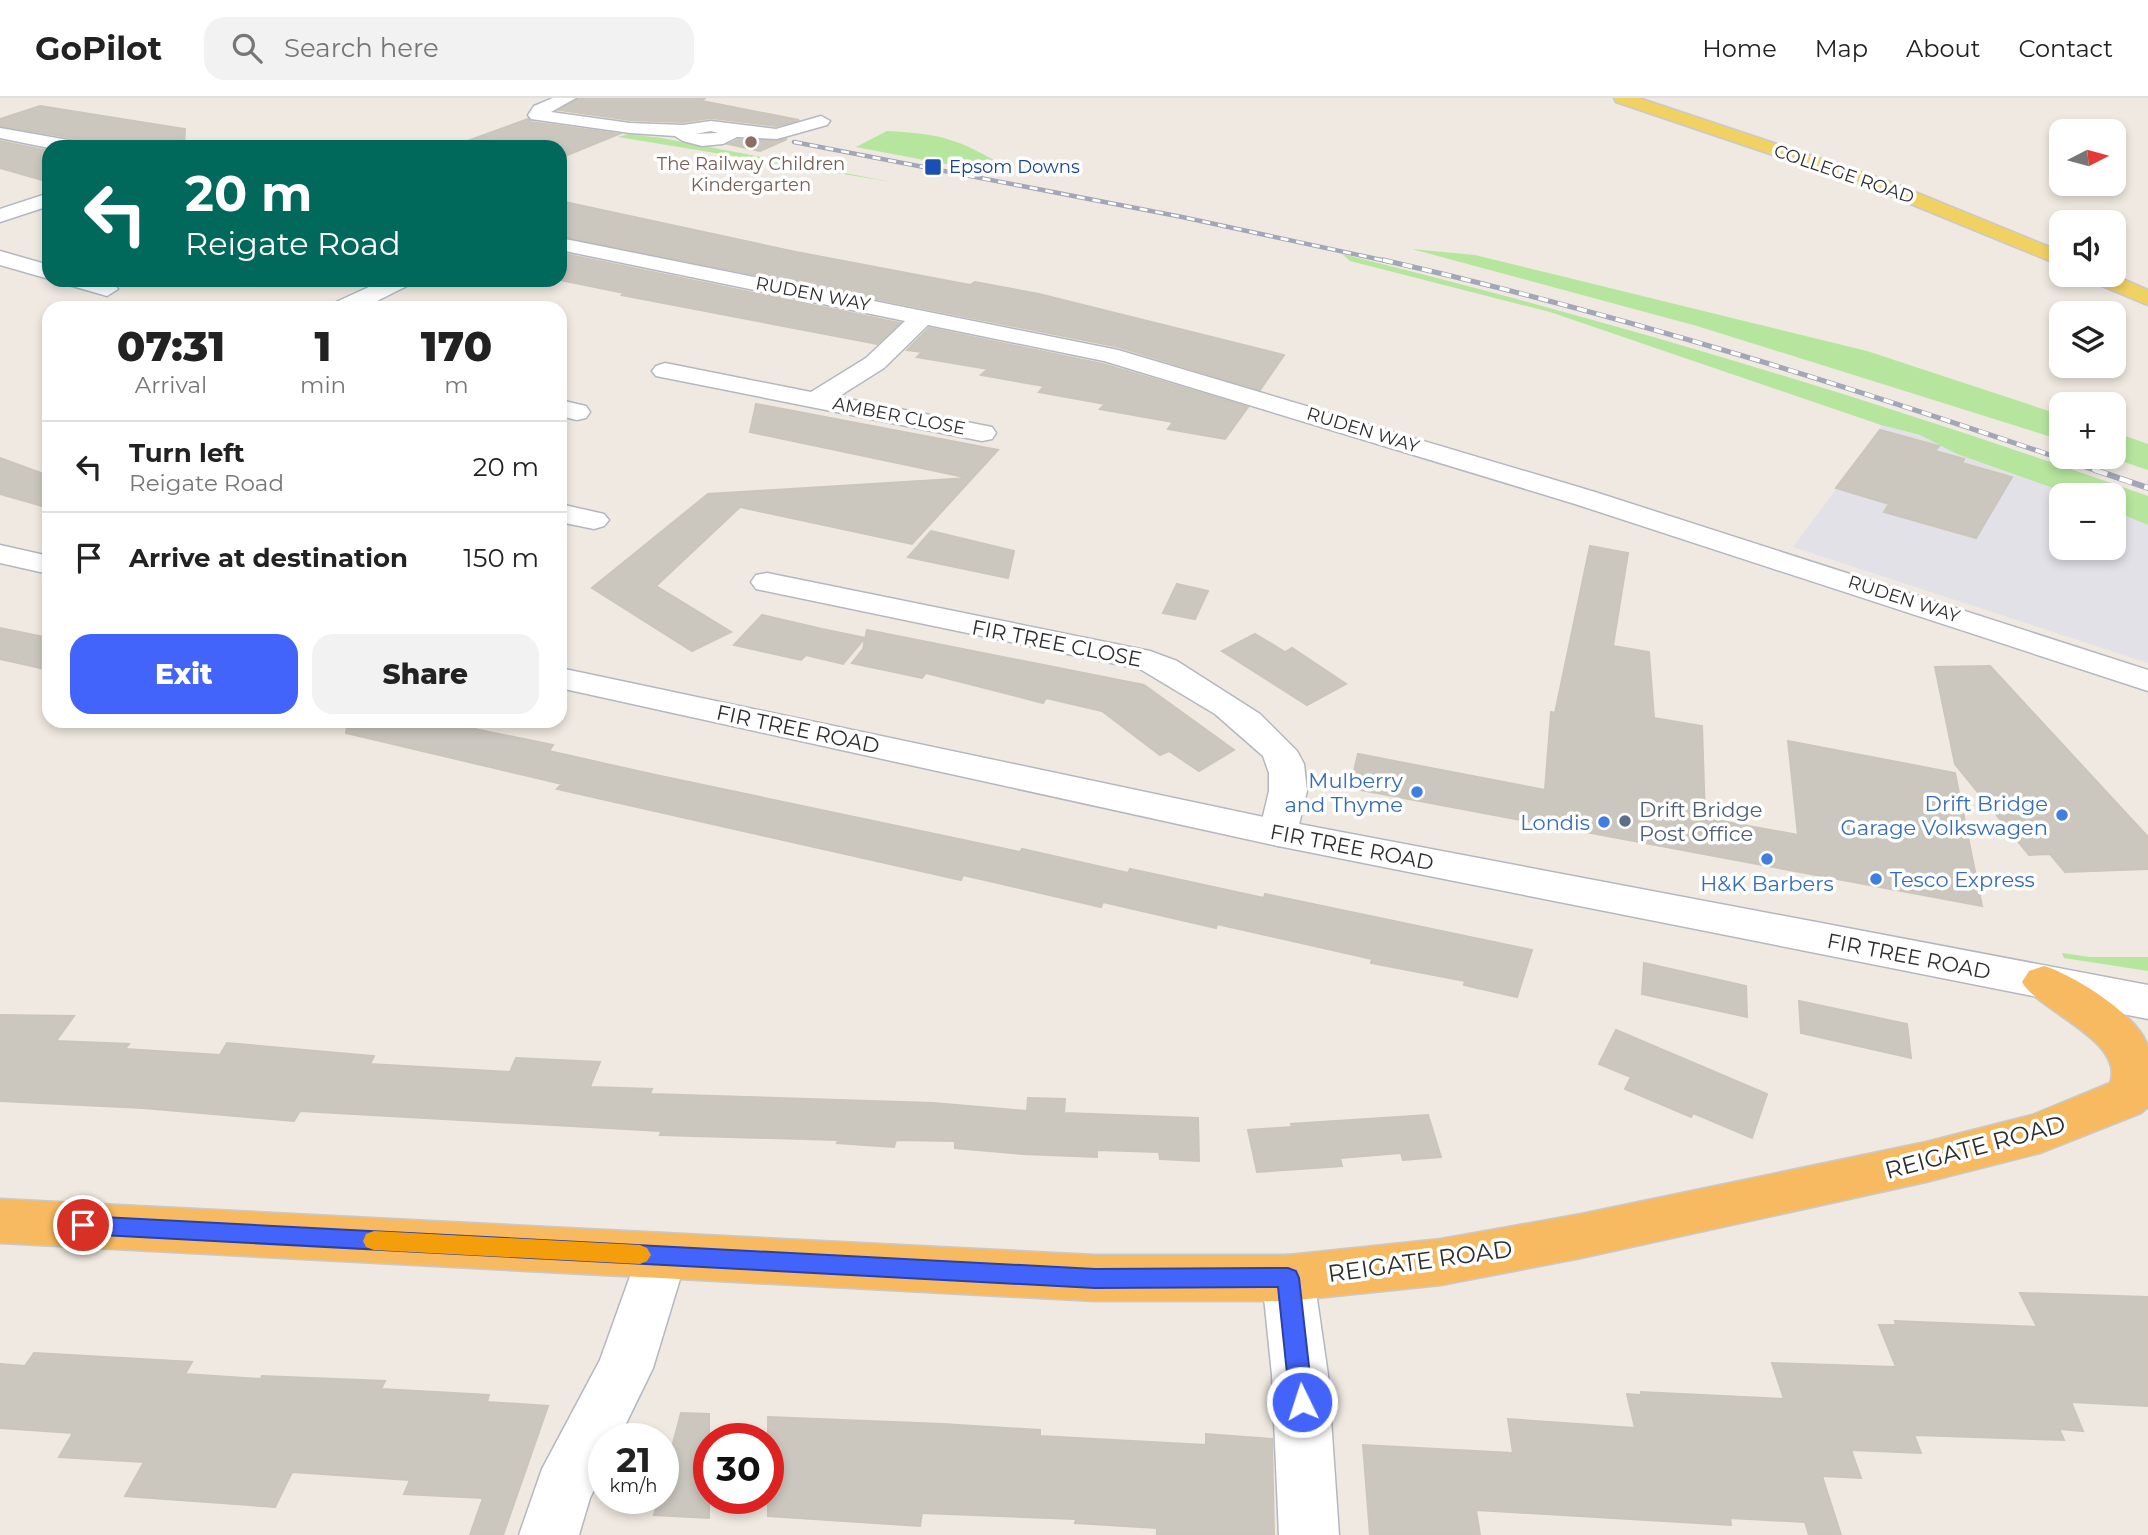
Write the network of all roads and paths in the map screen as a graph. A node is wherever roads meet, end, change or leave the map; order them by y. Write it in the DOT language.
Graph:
graph roads {
  1 [pos="568,98"];
  2 [pos="1622,98"];
  3 [pos="821,121"];
  4 [pos="0,132"];
  5 [pos="42,141"];
  6 [pos="42,201"];
  7 [pos="0,216"];
  8 [pos="567,245"];
  9 [pos="2049,255"];
  10 [pos="0,258"];
  11 [pos="42,270"];
  12 [pos="100,287"];
  13 [pos="386,287"];
  14 [pos="2123,287"];
  15 [pos="107,289"];
  16 [pos="2148,298"];
  17 [pos="357,301"];
  18 [pos="924,316"];
  19 [pos="665,371"];
  20 [pos="816,400"];
  21 [pos="982,433"];
  22 [pos="567,514"];
  23 [pos="594,520"];
  24 [pos="0,554"];
  25 [pos="42,563"];
  26 [pos="767,582"];
  27 [pos="567,680"];
  28 [pos="2148,681"];
  29 [pos="1278,833"];
  30 [pos="2044,982"];
  31 [pos="2148,1002"];
  32 [pos="2136,1094"];
  33 [pos="0,1221"];
  34 [pos="661,1256"];
  35 [pos="1288,1278"];
  36 [pos="549,1535"];
  37 [pos="1309,1535"];
  1 -- 3 [label="street"];
  2 -- 9 [label="main road, COLLEGE ROAD"];
  4 -- 5 [label="street"];
  6 -- 7 [label="street"];
  8 -- 18 [label="street, RUDEN WAY"];
  10 -- 11 [label="street"];
  12 -- 15 [label="street"];
  13 -- 17 [label="street"];
  14 -- 16 [label="main road"];
  18 -- 20 [label="street, AMBER CLOSE"];
  18 -- 28 [label="street, RUDEN WAY"];
  19 -- 20 [label="street, AMBER CLOSE"];
  20 -- 21 [label="street, AMBER CLOSE"];
  22 -- 23 [label="street"];
  24 -- 25 [label="street"];
  26 -- 29 [label="street, FIR TREE CLOSE"];
  27 -- 29 [label="street, FIR TREE ROAD"];
  29 -- 30 [label="street, FIR TREE ROAD"];
  30 -- 31 [label="street, FIR TREE ROAD"];
  30 -- 32 [label="highway"];
  32 -- 35 [label="highway, REIGATE ROAD"];
  33 -- 34 [label="highway, REIGATE ROAD"];
  34 -- 35 [label="highway, REIGATE ROAD"];
  34 -- 36 [label="street"];
  35 -- 37 [label="street"];
}
